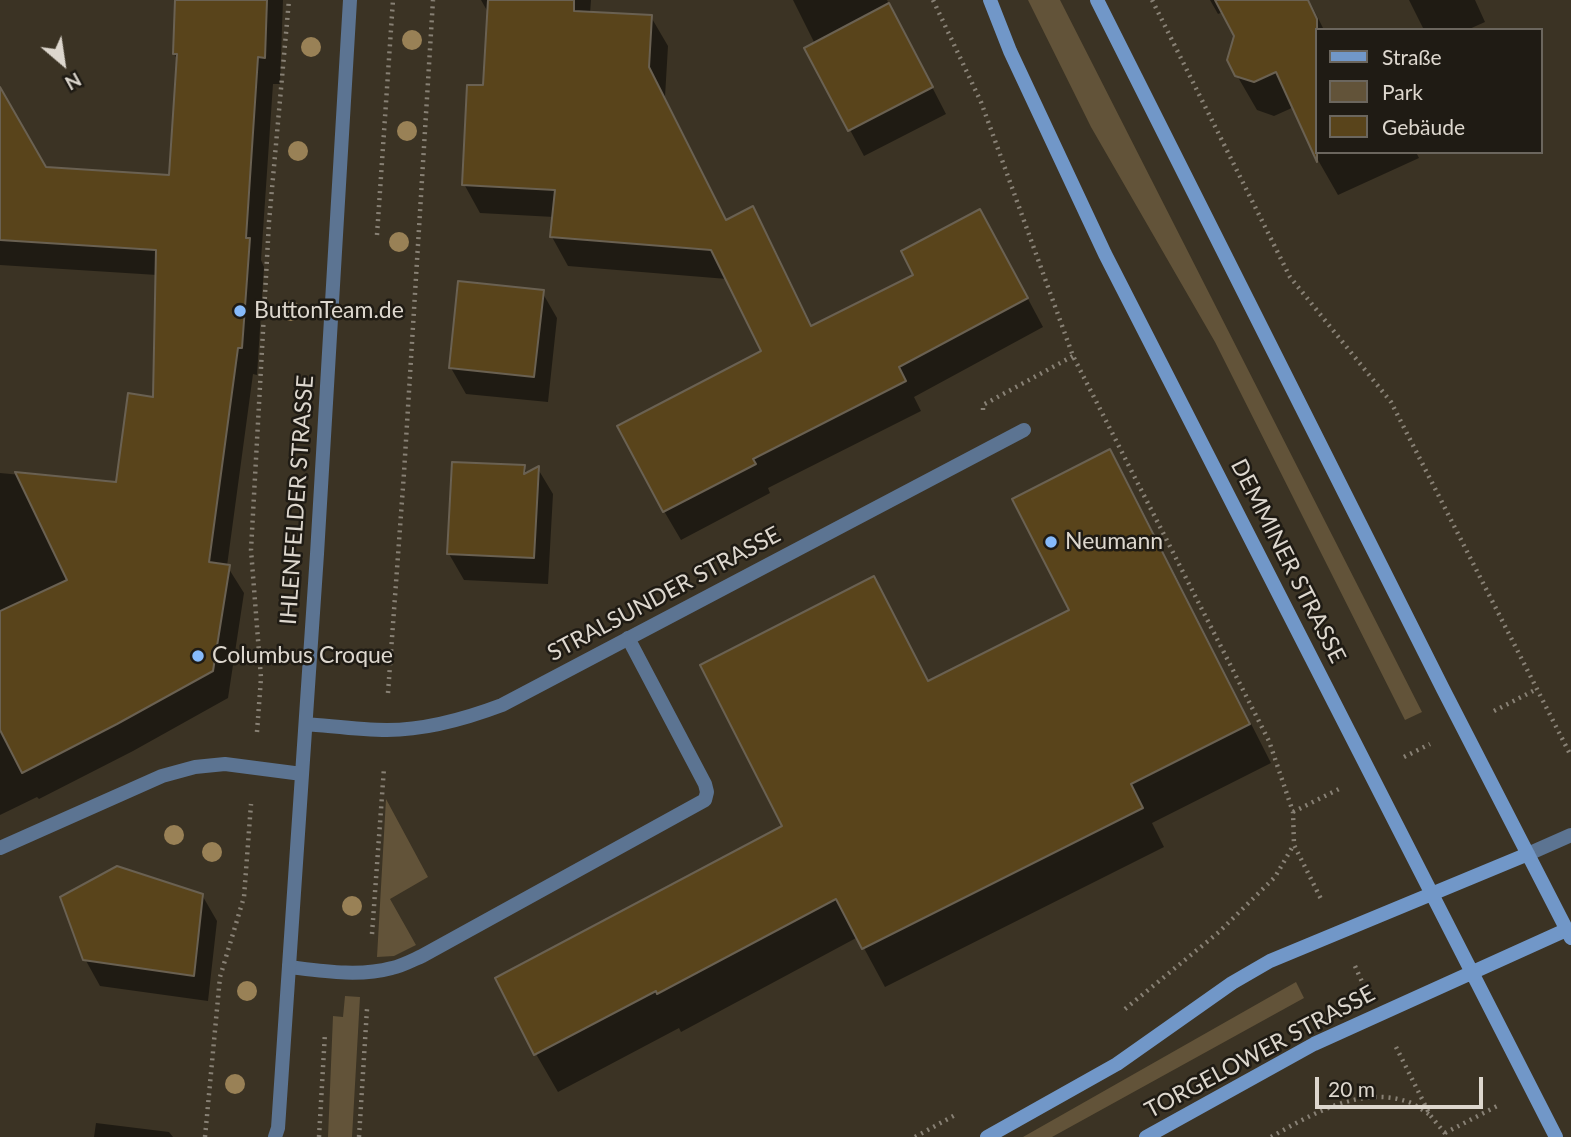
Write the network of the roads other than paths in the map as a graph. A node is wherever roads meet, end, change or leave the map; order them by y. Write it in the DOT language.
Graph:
graph roads {
  1 [pos="351,0"];
  2 [pos="990,0"];
  3 [pos="1097,0"];
  4 [pos="1024,430"];
  5 [pos="628,638"];
  6 [pos="306,724"];
  7 [pos="302,774"];
  8 [pos="1571,835"];
  9 [pos="0,848"];
  10 [pos="1528,854"];
  11 [pos="1433,894"];
  12 [pos="1569,932"];
  13 [pos="289,967"];
  14 [pos="1472,972"];
  15 [pos="278,1134"];
  16 [pos="987,1137"];
  17 [pos="1146,1137"];
  18 [pos="1556,1137"];
  1 -- 6 [label="street, IHLENFELDER STRASSE"];
  2 -- 11 [label="main road, DEMMINER STRASSE"];
  3 -- 10 [label="main road"];
  4 -- 5 [label="street, STRALSUNDER STRASSE"];
  5 -- 6 [label="street, STRALSUNDER STRASSE"];
  5 -- 13 [label="street"];
  6 -- 7 [label="street, IHLENFELDER STRASSE"];
  7 -- 9 [label="street"];
  7 -- 13 [label="street, IHLENFELDER STRASSE"];
  8 -- 10 [label="street"];
  10 -- 11 [label="main road"];
  10 -- 12 [label="main road"];
  11 -- 14 [label="main road, DEMMINER STRASSE"];
  11 -- 16 [label="main road"];
  12 -- 14 [label="main road, TORGELOWER STRASSE"];
  13 -- 15 [label="street, IHLENFELDER STRASSE"];
  14 -- 17 [label="main road, TORGELOWER STRASSE"];
  14 -- 18 [label="main road, DEMMINER STRASSE"];
}
